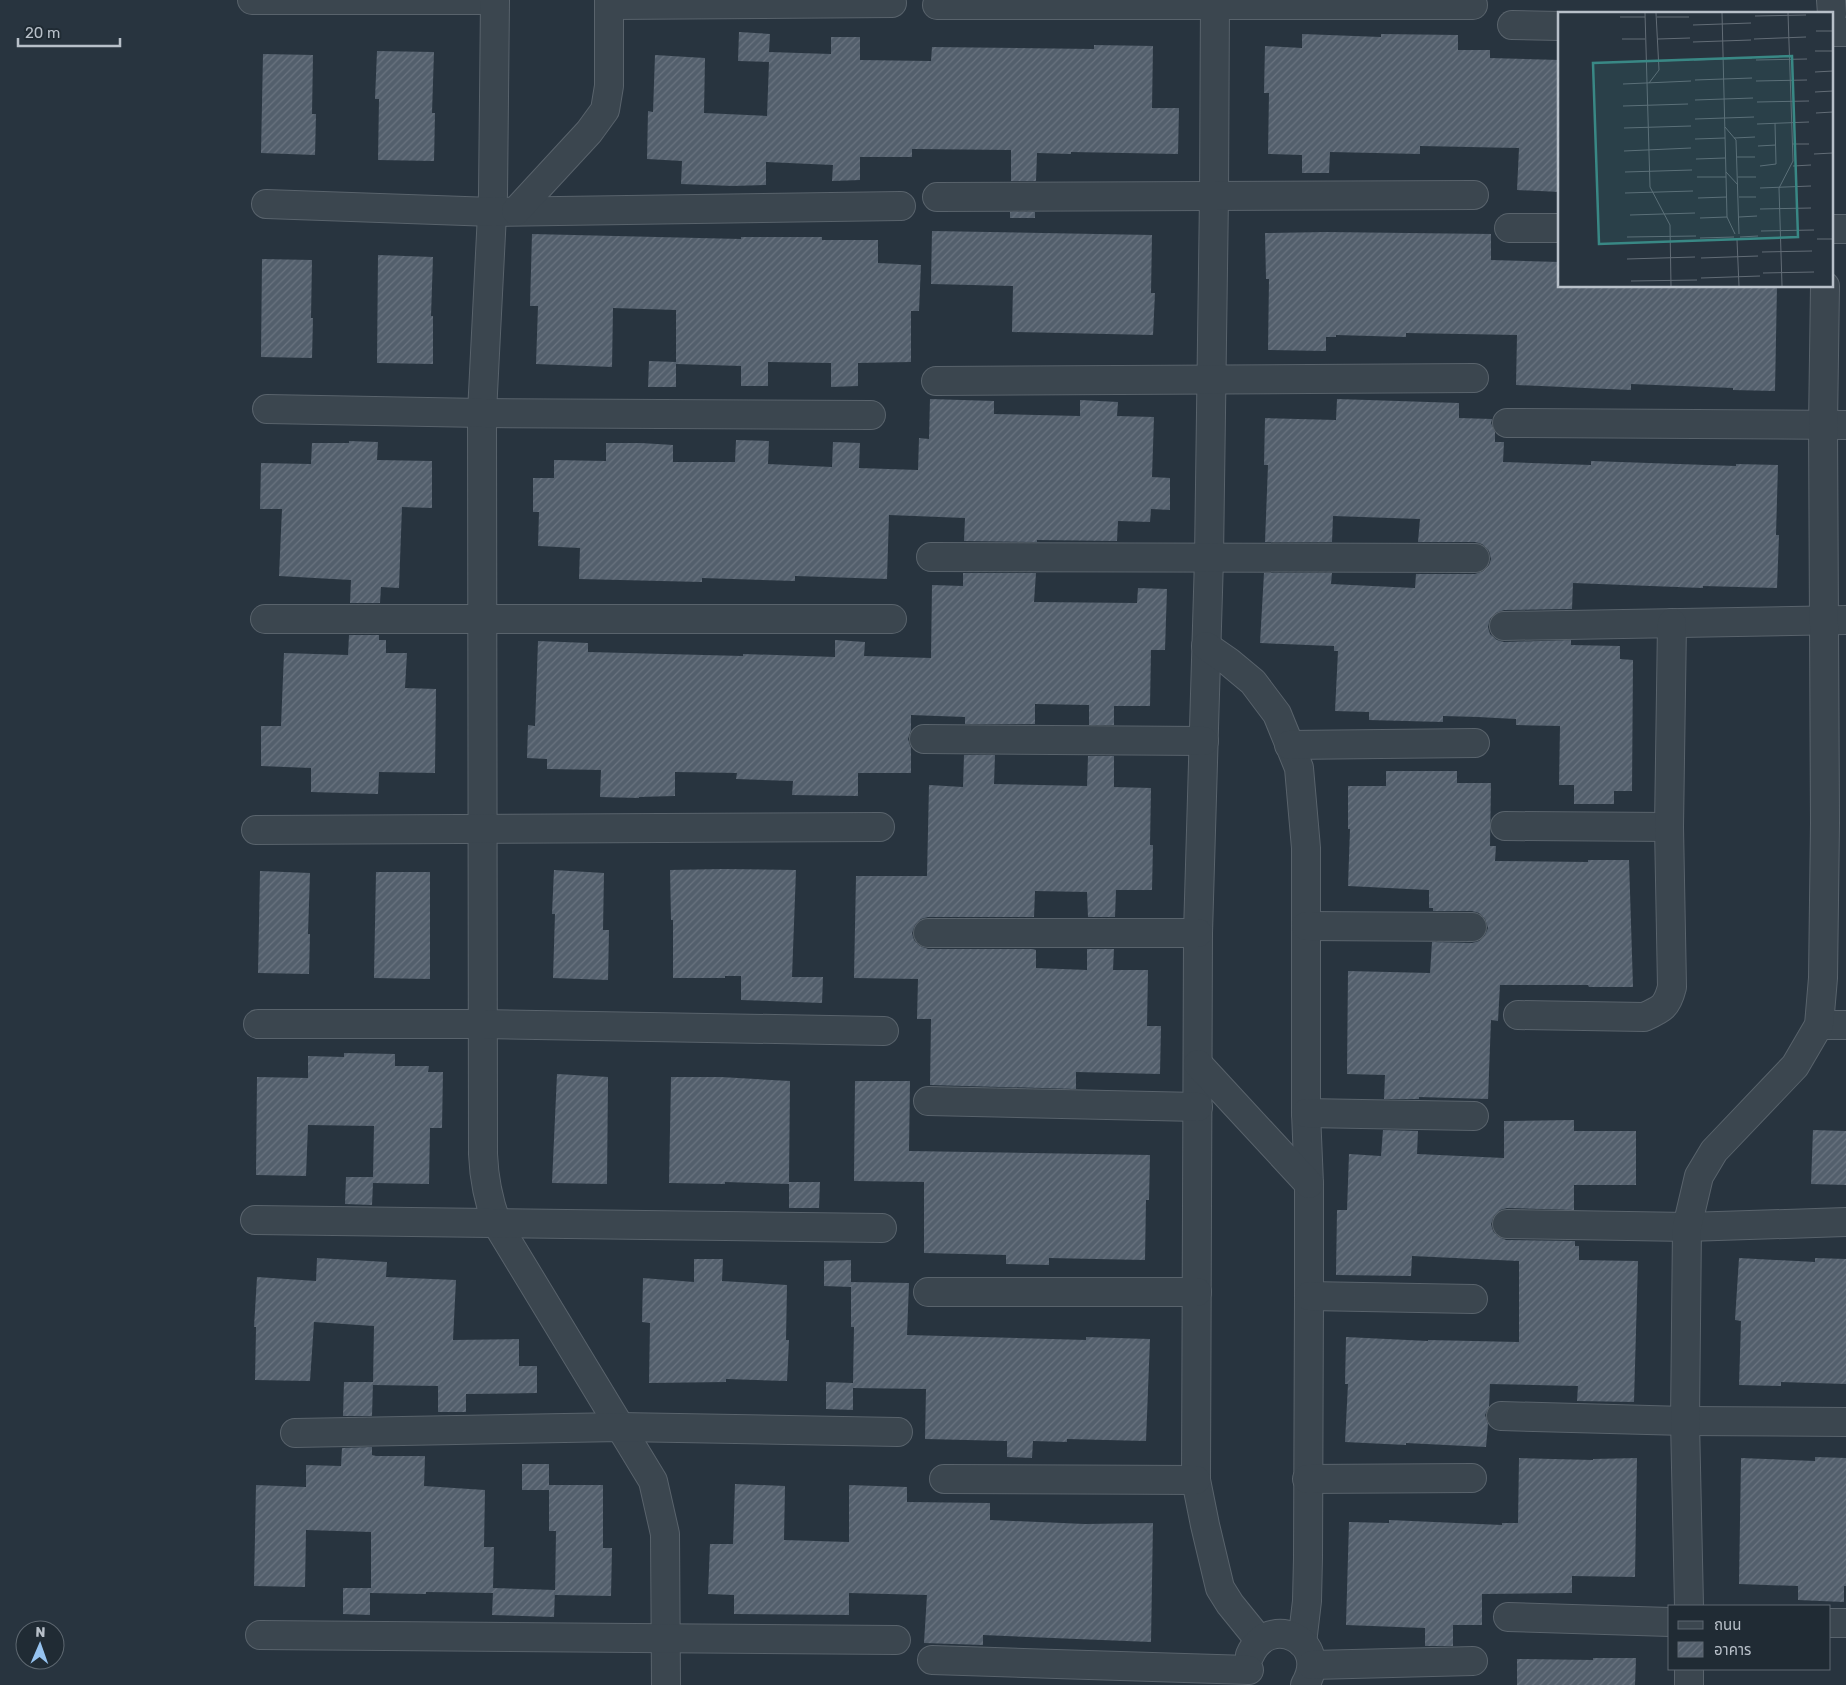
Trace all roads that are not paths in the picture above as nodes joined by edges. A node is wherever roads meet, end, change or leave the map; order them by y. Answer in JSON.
{"nodes":[{"id":1,"x":252,"y":0,"type":"edge"},
{"id":2,"x":495,"y":0,"type":"edge"},
{"id":3,"x":609,"y":3,"type":"edge"},
{"id":4,"x":892,"y":3,"type":"dead end"},
{"id":5,"x":1215,"y":3,"type":"edge"},
{"id":6,"x":937,"y":5,"type":"dead end"},
{"id":7,"x":1474,"y":5,"type":"dead end"},
{"id":8,"x":1512,"y":25,"type":"dead end"},
{"id":9,"x":1558,"y":26,"type":"edge"},
{"id":10,"x":1474,"y":194,"type":"dead end"},
{"id":11,"x":1214,"y":196,"type":"junction"},
{"id":12,"x":937,"y":197,"type":"dead end"},
{"id":13,"x":266,"y":204,"type":"dead end"},
{"id":14,"x":901,"y":206,"type":"dead end"},
{"id":15,"x":504,"y":212,"type":"junction"},
{"id":16,"x":1509,"y":228,"type":"dead end"},
{"id":17,"x":1558,"y":228,"type":"edge"},
{"id":18,"x":1825,"y":288,"type":"edge"},
{"id":19,"x":1474,"y":378,"type":"dead end"},
{"id":20,"x":1212,"y":380,"type":"junction"},
{"id":21,"x":936,"y":381,"type":"dead end"},
{"id":22,"x":268,"y":410,"type":"dead end"},
{"id":23,"x":482,"y":413,"type":"junction"},
{"id":24,"x":871,"y":415,"type":"dead end"},
{"id":25,"x":1507,"y":423,"type":"dead end"},
{"id":26,"x":1835,"y":425,"type":"edge"},
{"id":27,"x":931,"y":557,"type":"dead end"},
{"id":28,"x":1209,"y":558,"type":"junction"},
{"id":29,"x":1475,"y":558,"type":"dead end"},
{"id":30,"x":265,"y":619,"type":"dead end"},
{"id":31,"x":892,"y":619,"type":"dead end"},
{"id":32,"x":483,"y":620,"type":"junction"},
{"id":33,"x":1835,"y":620,"type":"edge"},
{"id":34,"x":1672,"y":623,"type":"junction"},
{"id":35,"x":1504,"y":626,"type":"dead end"},
{"id":36,"x":1206,"y":646,"type":"junction"},
{"id":37,"x":924,"y":739,"type":"dead end"},
{"id":38,"x":1204,"y":741,"type":"junction"},
{"id":39,"x":1475,"y":743,"type":"dead end"},
{"id":40,"x":1289,"y":745,"type":"junction"},
{"id":41,"x":1835,"y":823,"type":"edge"},
{"id":42,"x":1504,"y":826,"type":"dead end"},
{"id":43,"x":880,"y":827,"type":"dead end"},
{"id":44,"x":1669,"y":827,"type":"junction"},
{"id":45,"x":484,"y":828,"type":"junction"},
{"id":46,"x":256,"y":830,"type":"dead end"},
{"id":47,"x":1306,"y":926,"type":"junction"},
{"id":48,"x":1472,"y":927,"type":"dead end"},
{"id":49,"x":928,"y":933,"type":"dead end"},
{"id":50,"x":1198,"y":934,"type":"junction"},
{"id":51,"x":1518,"y":1015,"type":"dead end"},
{"id":52,"x":258,"y":1024,"type":"dead end"},
{"id":53,"x":483,"y":1024,"type":"junction"},
{"id":54,"x":1833,"y":1025,"type":"edge"},
{"id":55,"x":884,"y":1031,"type":"dead end"},
{"id":56,"x":1198,"y":1064,"type":"junction"},
{"id":57,"x":928,"y":1101,"type":"dead end"},
{"id":58,"x":1198,"y":1107,"type":"junction"},
{"id":59,"x":1306,"y":1113,"type":"junction"},
{"id":60,"x":1474,"y":1116,"type":"dead end"},
{"id":61,"x":1309,"y":1184,"type":"junction"},
{"id":62,"x":255,"y":1220,"type":"dead end"},
{"id":63,"x":1846,"y":1222,"type":"edge"},
{"id":64,"x":497,"y":1224,"type":"junction"},
{"id":65,"x":1507,"y":1224,"type":"dead end"},
{"id":66,"x":1687,"y":1227,"type":"junction"},
{"id":67,"x":882,"y":1228,"type":"dead end"},
{"id":68,"x":928,"y":1292,"type":"dead end"},
{"id":69,"x":1197,"y":1292,"type":"junction"},
{"id":70,"x":1310,"y":1296,"type":"junction"},
{"id":71,"x":1472,"y":1299,"type":"dead end"},
{"id":72,"x":1501,"y":1416,"type":"dead end"},
{"id":73,"x":1684,"y":1421,"type":"junction"},
{"id":74,"x":1846,"y":1422,"type":"edge"},
{"id":75,"x":621,"y":1427,"type":"junction"},
{"id":76,"x":898,"y":1432,"type":"dead end"},
{"id":77,"x":295,"y":1433,"type":"dead end"},
{"id":78,"x":1472,"y":1478,"type":"dead end"},
{"id":79,"x":944,"y":1479,"type":"dead end"},
{"id":80,"x":1307,"y":1479,"type":"junction"},
{"id":81,"x":1196,"y":1480,"type":"junction"},
{"id":82,"x":1689,"y":1605,"type":"edge"},
{"id":83,"x":1508,"y":1617,"type":"dead end"},
{"id":84,"x":1668,"y":1622,"type":"edge"},
{"id":85,"x":1831,"y":1623,"type":"edge"},
{"id":86,"x":1846,"y":1623,"type":"edge"},
{"id":87,"x":260,"y":1635,"type":"dead end"},
{"id":88,"x":666,"y":1638,"type":"junction"},
{"id":89,"x":896,"y":1640,"type":"dead end"},
{"id":90,"x":1260,"y":1641,"type":"junction"},
{"id":91,"x":932,"y":1660,"type":"dead end"},
{"id":92,"x":1473,"y":1661,"type":"dead end"},
{"id":93,"x":1306,"y":1664,"type":"edge"},
{"id":94,"x":1689,"y":1670,"type":"edge"},
{"id":95,"x":1252,"y":1678,"type":"edge"},
{"id":96,"x":666,"y":1685,"type":"edge"},
{"id":97,"x":1689,"y":1685,"type":"edge"}],
"edges":[{"from":1,"to":2,"type":"street"},
{"from":2,"to":15,"type":"street"},
{"from":3,"to":4,"type":"street"},
{"from":3,"to":15,"type":"street"},
{"from":5,"to":6,"type":"street"},
{"from":5,"to":7,"type":"street"},
{"from":5,"to":11,"type":"street"},
{"from":8,"to":9,"type":"street"},
{"from":10,"to":11,"type":"street"},
{"from":11,"to":12,"type":"street"},
{"from":11,"to":20,"type":"street"},
{"from":13,"to":15,"type":"street"},
{"from":14,"to":15,"type":"street"},
{"from":15,"to":23,"type":"street"},
{"from":16,"to":17,"type":"street"},
{"from":18,"to":26,"type":"street"},
{"from":19,"to":20,"type":"street"},
{"from":20,"to":21,"type":"street"},
{"from":20,"to":28,"type":"street"},
{"from":22,"to":23,"type":"street"},
{"from":23,"to":24,"type":"street"},
{"from":23,"to":32,"type":"street"},
{"from":25,"to":26,"type":"street"},
{"from":26,"to":33,"type":"street"},
{"from":27,"to":28,"type":"street"},
{"from":28,"to":29,"type":"street"},
{"from":28,"to":36,"type":"street"},
{"from":30,"to":32,"type":"street"},
{"from":31,"to":32,"type":"street"},
{"from":32,"to":45,"type":"street"},
{"from":33,"to":34,"type":"street"},
{"from":33,"to":41,"type":"street"},
{"from":34,"to":35,"type":"street"},
{"from":34,"to":44,"type":"street"},
{"from":36,"to":38,"type":"street"},
{"from":36,"to":40,"type":"street"},
{"from":37,"to":38,"type":"street"},
{"from":38,"to":50,"type":"street"},
{"from":39,"to":40,"type":"street"},
{"from":40,"to":47,"type":"street"},
{"from":41,"to":54,"type":"street"},
{"from":42,"to":44,"type":"street"},
{"from":43,"to":45,"type":"street"},
{"from":44,"to":51,"type":"street"},
{"from":45,"to":46,"type":"street"},
{"from":45,"to":53,"type":"street"},
{"from":47,"to":48,"type":"street"},
{"from":47,"to":59,"type":"street"},
{"from":49,"to":50,"type":"street"},
{"from":50,"to":56,"type":"street"},
{"from":52,"to":53,"type":"street"},
{"from":53,"to":55,"type":"street"},
{"from":53,"to":64,"type":"street"},
{"from":54,"to":66,"type":"street"},
{"from":56,"to":58,"type":"street"},
{"from":56,"to":61,"type":"street"},
{"from":57,"to":58,"type":"street"},
{"from":58,"to":69,"type":"street"},
{"from":59,"to":60,"type":"street"},
{"from":59,"to":61,"type":"street"},
{"from":61,"to":70,"type":"street"},
{"from":62,"to":64,"type":"street"},
{"from":63,"to":66,"type":"street"},
{"from":64,"to":67,"type":"street"},
{"from":64,"to":75,"type":"street"},
{"from":65,"to":66,"type":"street"},
{"from":66,"to":73,"type":"street"},
{"from":68,"to":69,"type":"street"},
{"from":69,"to":81,"type":"street"},
{"from":70,"to":71,"type":"street"},
{"from":70,"to":80,"type":"street"},
{"from":72,"to":73,"type":"street"},
{"from":73,"to":74,"type":"street"},
{"from":73,"to":82,"type":"street"},
{"from":75,"to":76,"type":"street"},
{"from":75,"to":77,"type":"street"},
{"from":75,"to":88,"type":"street"},
{"from":78,"to":80,"type":"street"},
{"from":79,"to":81,"type":"street"},
{"from":80,"to":93,"type":"street"},
{"from":81,"to":90,"type":"street"},
{"from":83,"to":84,"type":"street"},
{"from":85,"to":86,"type":"street"},
{"from":87,"to":88,"type":"street"},
{"from":88,"to":89,"type":"street"},
{"from":88,"to":96,"type":"street"},
{"from":90,"to":93,"type":"street"},
{"from":90,"to":95,"type":"street"},
{"from":91,"to":95,"type":"street"},
{"from":92,"to":93,"type":"street"},
{"from":94,"to":97,"type":"street"}]}
